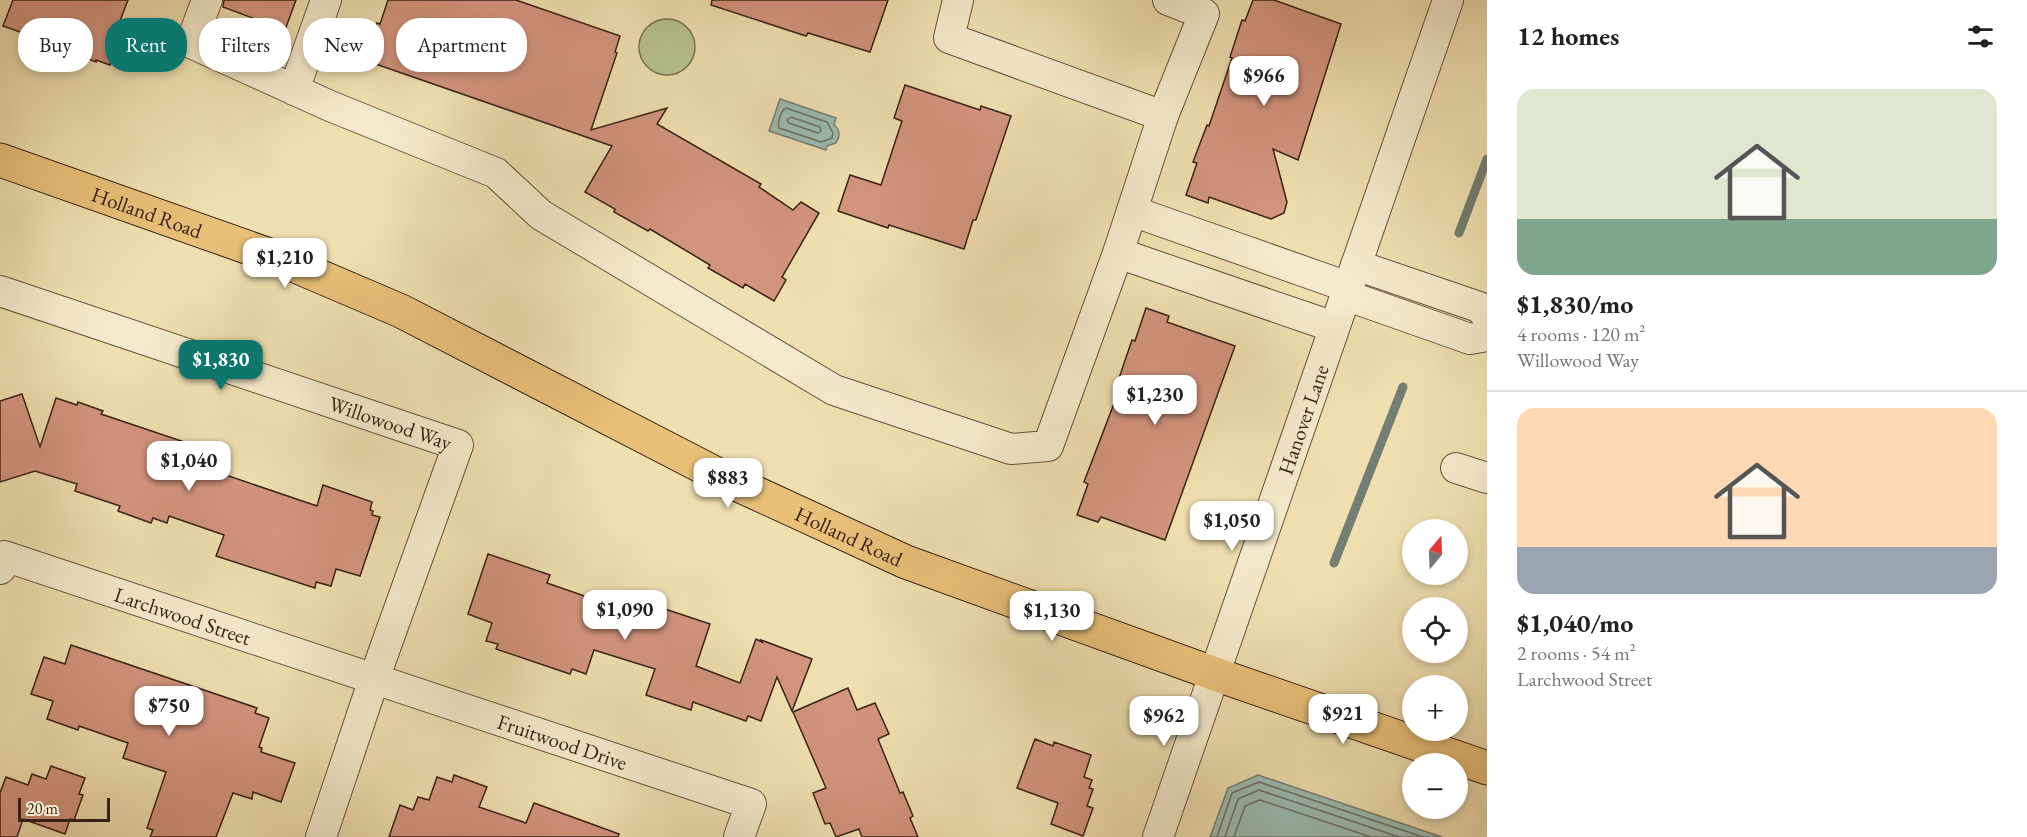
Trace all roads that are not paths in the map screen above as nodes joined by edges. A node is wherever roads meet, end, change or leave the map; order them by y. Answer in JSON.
{"nodes":[{"id":1,"x":207,"y":0,"type":"edge"},
{"id":2,"x":326,"y":0,"type":"edge"},
{"id":3,"x":958,"y":0,"type":"edge"},
{"id":4,"x":1168,"y":0,"type":"edge"},
{"id":5,"x":1448,"y":0,"type":"edge"},
{"id":6,"x":294,"y":90,"type":"junction"},
{"id":7,"x":1163,"y":116,"type":"junction"},
{"id":8,"x":0,"y":160,"type":"edge"},
{"id":9,"x":1132,"y":211,"type":"junction"},
{"id":10,"x":1118,"y":253,"type":"junction"},
{"id":11,"x":1350,"y":282,"type":"junction"},
{"id":12,"x":0,"y":291,"type":"edge"},
{"id":13,"x":1487,"y":316,"type":"edge"},
{"id":14,"x":1334,"y":327,"type":"junction"},
{"id":15,"x":1487,"y":336,"type":"edge"},
{"id":16,"x":1456,"y":468,"type":"dead end"},
{"id":17,"x":1487,"y":478,"type":"edge"},
{"id":18,"x":0,"y":569,"type":"edge"},
{"id":19,"x":1215,"y":674,"type":"junction"},
{"id":20,"x":374,"y":679,"type":"junction"},
{"id":21,"x":1487,"y":768,"type":"edge"},
{"id":22,"x":321,"y":837,"type":"edge"},
{"id":23,"x":739,"y":837,"type":"edge"},
{"id":24,"x":1158,"y":837,"type":"edge"}],
"edges":[{"from":1,"to":6,"type":"street"},
{"from":2,"to":6,"type":"street"},
{"from":3,"to":7,"type":"street"},
{"from":4,"to":7,"type":"street"},
{"from":5,"to":11,"type":"street","name":"Hanover Lane"},
{"from":6,"to":10,"type":"street"},
{"from":7,"to":9,"type":"street"},
{"from":8,"to":19,"type":"main road","name":"Holland Road"},
{"from":9,"to":10,"type":"street"},
{"from":9,"to":11,"type":"street"},
{"from":10,"to":14,"type":"street"},
{"from":11,"to":13,"type":"street"},
{"from":11,"to":14,"type":"street","name":"Hanover Lane"},
{"from":11,"to":15,"type":"street"},
{"from":12,"to":20,"type":"street","name":"Willowood Way"},
{"from":14,"to":19,"type":"street","name":"Hanover Lane"},
{"from":16,"to":17,"type":"street"},
{"from":18,"to":20,"type":"street","name":"Larchwood Street"},
{"from":19,"to":21,"type":"main road","name":"Holland Road"},
{"from":19,"to":24,"type":"street","name":"Hanover Lane"},
{"from":20,"to":22,"type":"street","name":"Willowood Way"},
{"from":20,"to":23,"type":"street","name":"Fruitwood Drive"}]}
